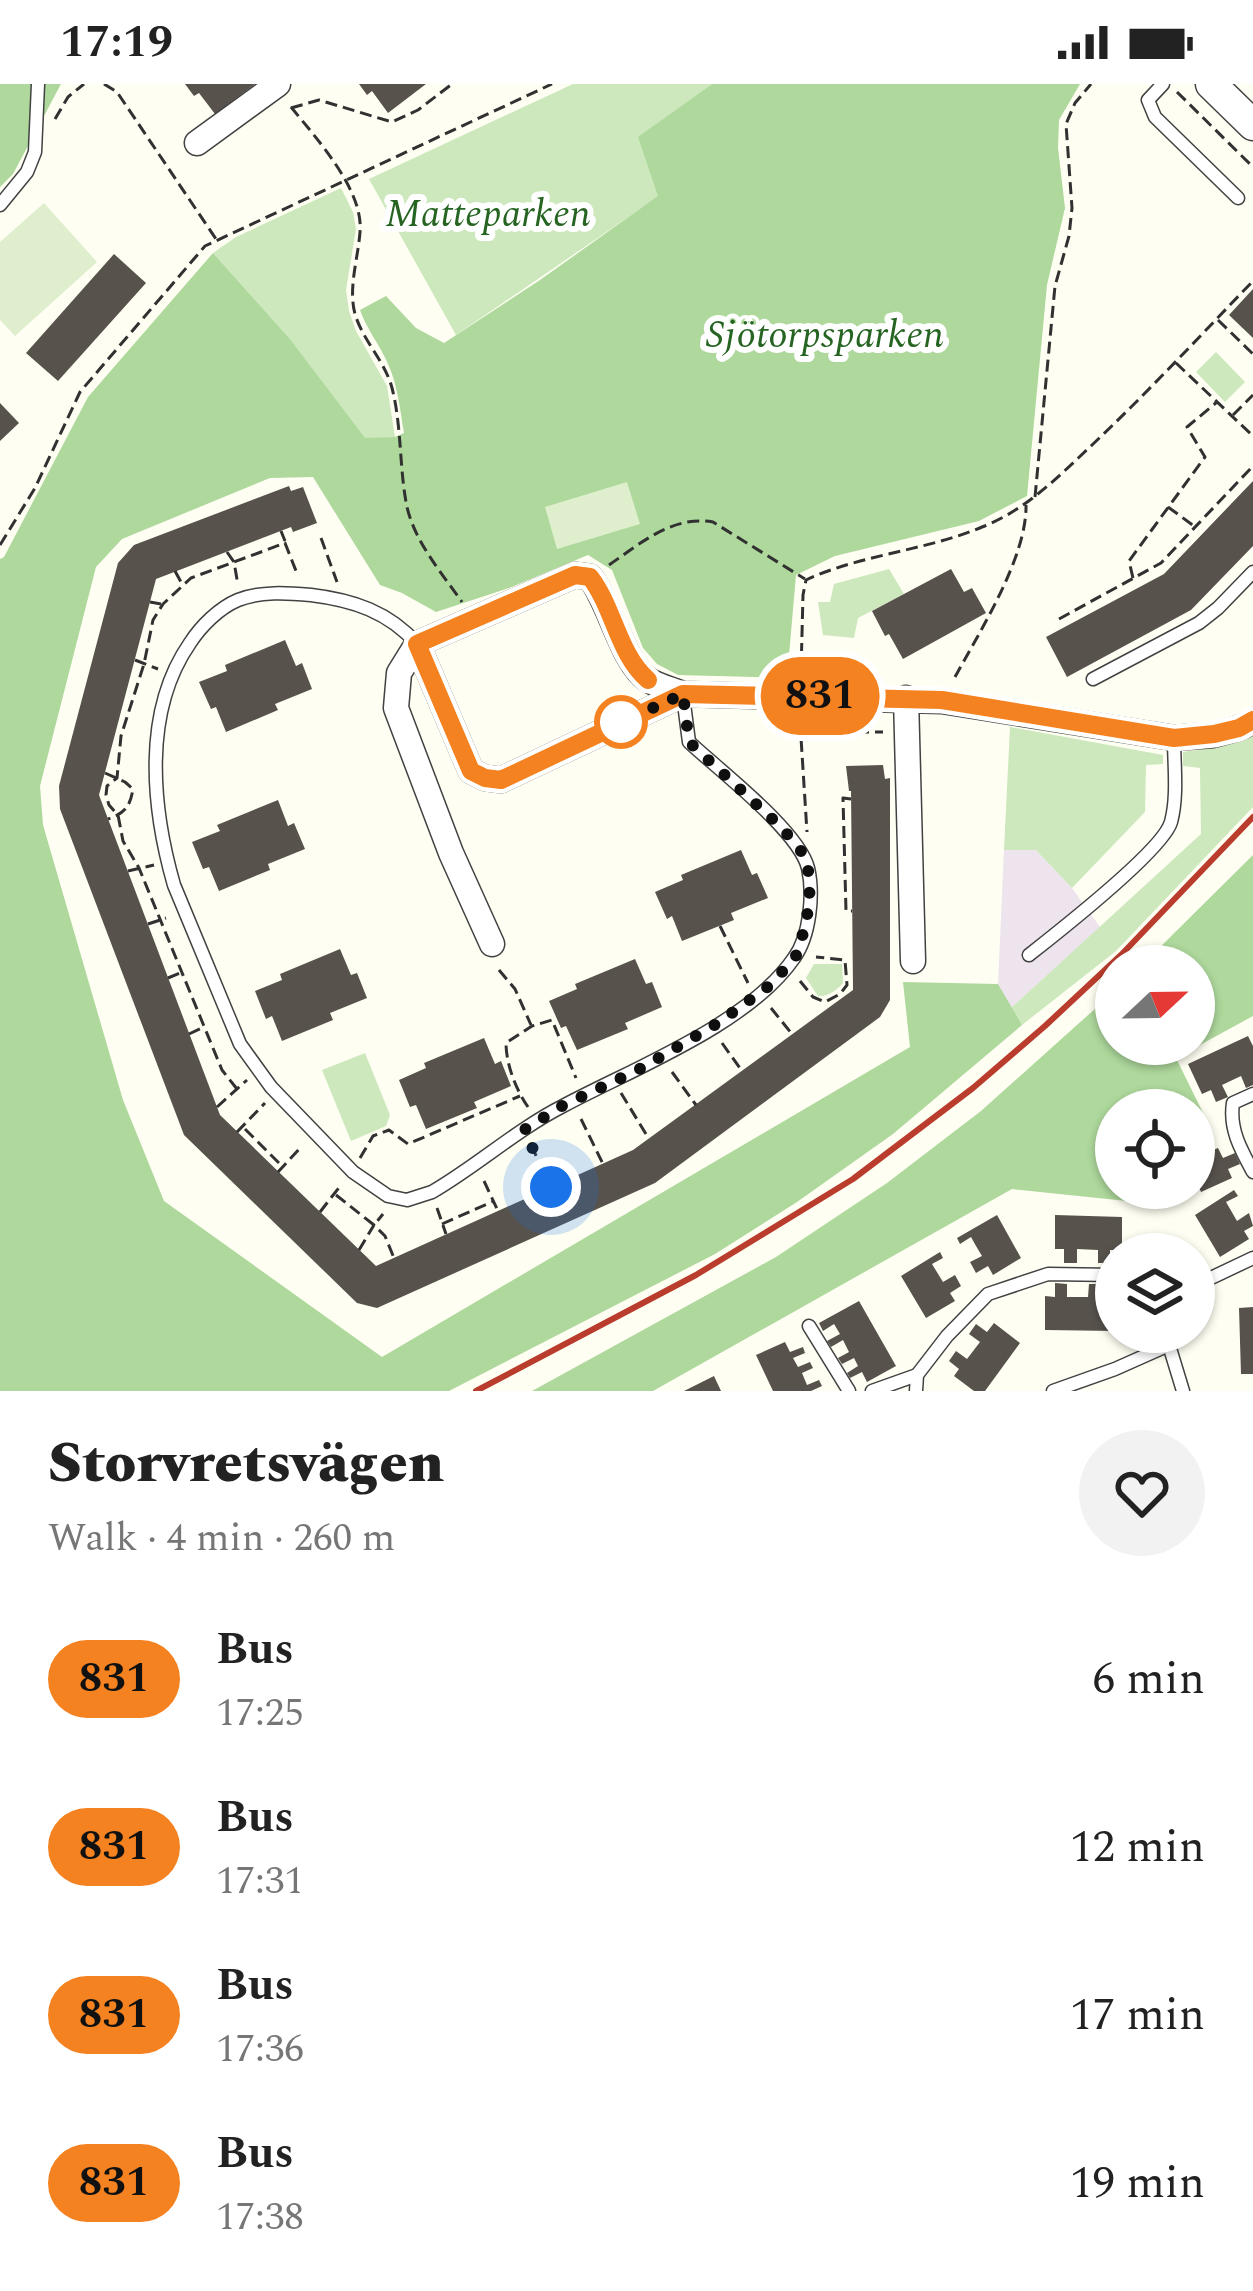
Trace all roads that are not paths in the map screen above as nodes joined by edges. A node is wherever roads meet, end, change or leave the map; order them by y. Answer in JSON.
{"nodes":[{"id":1,"x":38,"y":84,"type":"edge"},
{"id":2,"x":1166,"y":84,"type":"edge"},
{"id":3,"x":1211,"y":84,"type":"edge"},
{"id":4,"x":276,"y":85,"type":"edge"},
{"id":5,"x":1253,"y":124,"type":"edge"},
{"id":6,"x":197,"y":143,"type":"dead end"},
{"id":7,"x":1238,"y":198,"type":"dead end"},
{"id":8,"x":0,"y":205,"type":"edge"},
{"id":9,"x":1253,"y":572,"type":"edge"},
{"id":10,"x":417,"y":644,"type":"junction"},
{"id":11,"x":1093,"y":679,"type":"dead end"},
{"id":12,"x":683,"y":694,"type":"junction"},
{"id":13,"x":906,"y":698,"type":"junction"},
{"id":14,"x":1253,"y":721,"type":"edge"},
{"id":15,"x":1174,"y":738,"type":"junction"},
{"id":16,"x":492,"y":944,"type":"dead end"},
{"id":17,"x":1029,"y":956,"type":"dead end"},
{"id":18,"x":913,"y":961,"type":"dead end"},
{"id":19,"x":1253,"y":1094,"type":"edge"},
{"id":20,"x":1252,"y":1168,"type":"edge"},
{"id":21,"x":1253,"y":1258,"type":"edge"},
{"id":22,"x":1095,"y":1275,"type":"edge"},
{"id":23,"x":1215,"y":1275,"type":"edge"},
{"id":24,"x":809,"y":1326,"type":"dead end"},
{"id":25,"x":1141,"y":1353,"type":"edge"},
{"id":26,"x":1172,"y":1353,"type":"edge"},
{"id":27,"x":917,"y":1375,"type":"junction"},
{"id":28,"x":849,"y":1391,"type":"edge"},
{"id":29,"x":872,"y":1391,"type":"edge"},
{"id":30,"x":916,"y":1391,"type":"edge"},
{"id":31,"x":1053,"y":1391,"type":"edge"},
{"id":32,"x":1183,"y":1391,"type":"edge"}],
"edges":[{"from":1,"to":8,"type":"lane"},
{"from":2,"to":7,"type":"lane"},
{"from":3,"to":5,"type":"street"},
{"from":4,"to":6,"type":"street"},
{"from":9,"to":11,"type":"lane"},
{"from":10,"to":12,"type":"street"},
{"from":10,"to":12,"type":"street"},
{"from":10,"to":12,"type":"lane"},
{"from":10,"to":16,"type":"street"},
{"from":12,"to":13,"type":"street"},
{"from":13,"to":15,"type":"street"},
{"from":13,"to":18,"type":"street"},
{"from":14,"to":15,"type":"street"},
{"from":15,"to":17,"type":"lane"},
{"from":19,"to":20,"type":"lane"},
{"from":21,"to":23,"type":"lane"},
{"from":22,"to":27,"type":"lane"},
{"from":24,"to":28,"type":"lane"},
{"from":25,"to":31,"type":"lane"},
{"from":26,"to":32,"type":"lane"},
{"from":27,"to":29,"type":"lane"},
{"from":27,"to":30,"type":"lane"}]}
